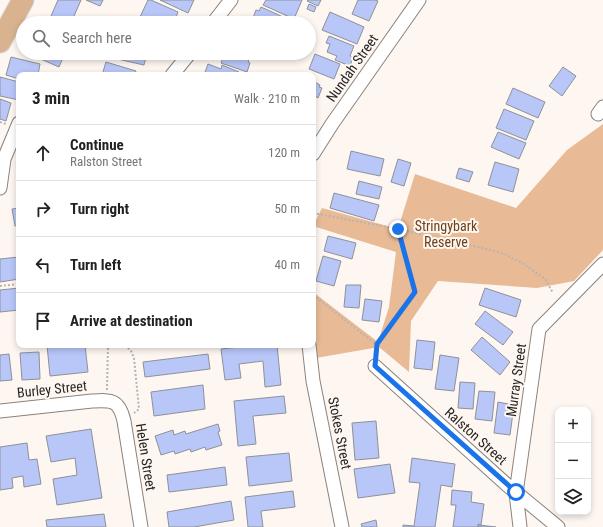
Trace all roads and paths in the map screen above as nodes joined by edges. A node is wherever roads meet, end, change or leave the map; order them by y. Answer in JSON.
{"nodes":[{"id":1,"x":8,"y":0,"type":"edge"},
{"id":2,"x":23,"y":0,"type":"edge"},
{"id":3,"x":231,"y":0,"type":"edge"},
{"id":4,"x":419,"y":0,"type":"edge"},
{"id":5,"x":0,"y":16,"type":"edge"},
{"id":6,"x":218,"y":16,"type":"edge"},
{"id":7,"x":0,"y":42,"type":"edge"},
{"id":8,"x":184,"y":60,"type":"edge"},
{"id":9,"x":174,"y":72,"type":"edge"},
{"id":10,"x":16,"y":130,"type":"edge"},
{"id":11,"x":316,"y":149,"type":"edge"},
{"id":12,"x":0,"y":188,"type":"edge"},
{"id":13,"x":316,"y":214,"type":"edge"},
{"id":14,"x":398,"y":229,"type":"junction"},
{"id":15,"x":603,"y":264,"type":"edge"},
{"id":16,"x":16,"y":284,"type":"edge"},
{"id":17,"x":0,"y":286,"type":"edge"},
{"id":18,"x":554,"y":293,"type":"dead end"},
{"id":19,"x":316,"y":297,"type":"edge"},
{"id":20,"x":377,"y":344,"type":"junction"},
{"id":21,"x":108,"y":348,"type":"edge"},
{"id":22,"x":128,"y":348,"type":"edge"},
{"id":23,"x":309,"y":348,"type":"edge"},
{"id":24,"x":375,"y":366,"type":"joint"},
{"id":25,"x":107,"y":400,"type":"junction"},
{"id":26,"x":0,"y":411,"type":"edge"},
{"id":27,"x":124,"y":421,"type":"junction"},
{"id":28,"x":516,"y":492,"type":"junction"},
{"id":29,"x":141,"y":527,"type":"edge"},
{"id":30,"x":342,"y":527,"type":"edge"},
{"id":31,"x":520,"y":527,"type":"edge"},
{"id":32,"x":558,"y":527,"type":"edge"}],
"edges":[{"from":1,"to":5,"type":"main road"},
{"from":2,"to":7,"type":"main road"},
{"from":3,"to":6,"type":"street"},
{"from":4,"to":11,"type":"street","name":"Nundah Street"},
{"from":8,"to":9,"type":"street"},
{"from":10,"to":12,"type":"street"},
{"from":13,"to":14,"type":"path"},
{"from":14,"to":18,"type":"path"},
{"from":14,"to":20,"type":"path"},
{"from":15,"to":28,"type":"street","name":"Murray Street"},
{"from":16,"to":17,"type":"path"},
{"from":19,"to":20,"type":"path"},
{"from":20,"to":24,"type":"path"},
{"from":21,"to":25,"type":"path"},
{"from":22,"to":27,"type":"path"},
{"from":23,"to":30,"type":"street","name":"Stokes Street"},
{"from":24,"to":28,"type":"street","name":"Ralston Street"},
{"from":25,"to":26,"type":"street","name":"Burley Street"},
{"from":25,"to":27,"type":"street","name":"Helen Street"},
{"from":27,"to":29,"type":"street","name":"Helen Street"},
{"from":28,"to":31,"type":"street","name":"Murray Street"},
{"from":28,"to":32,"type":"street","name":"Ralston Street"}]}
